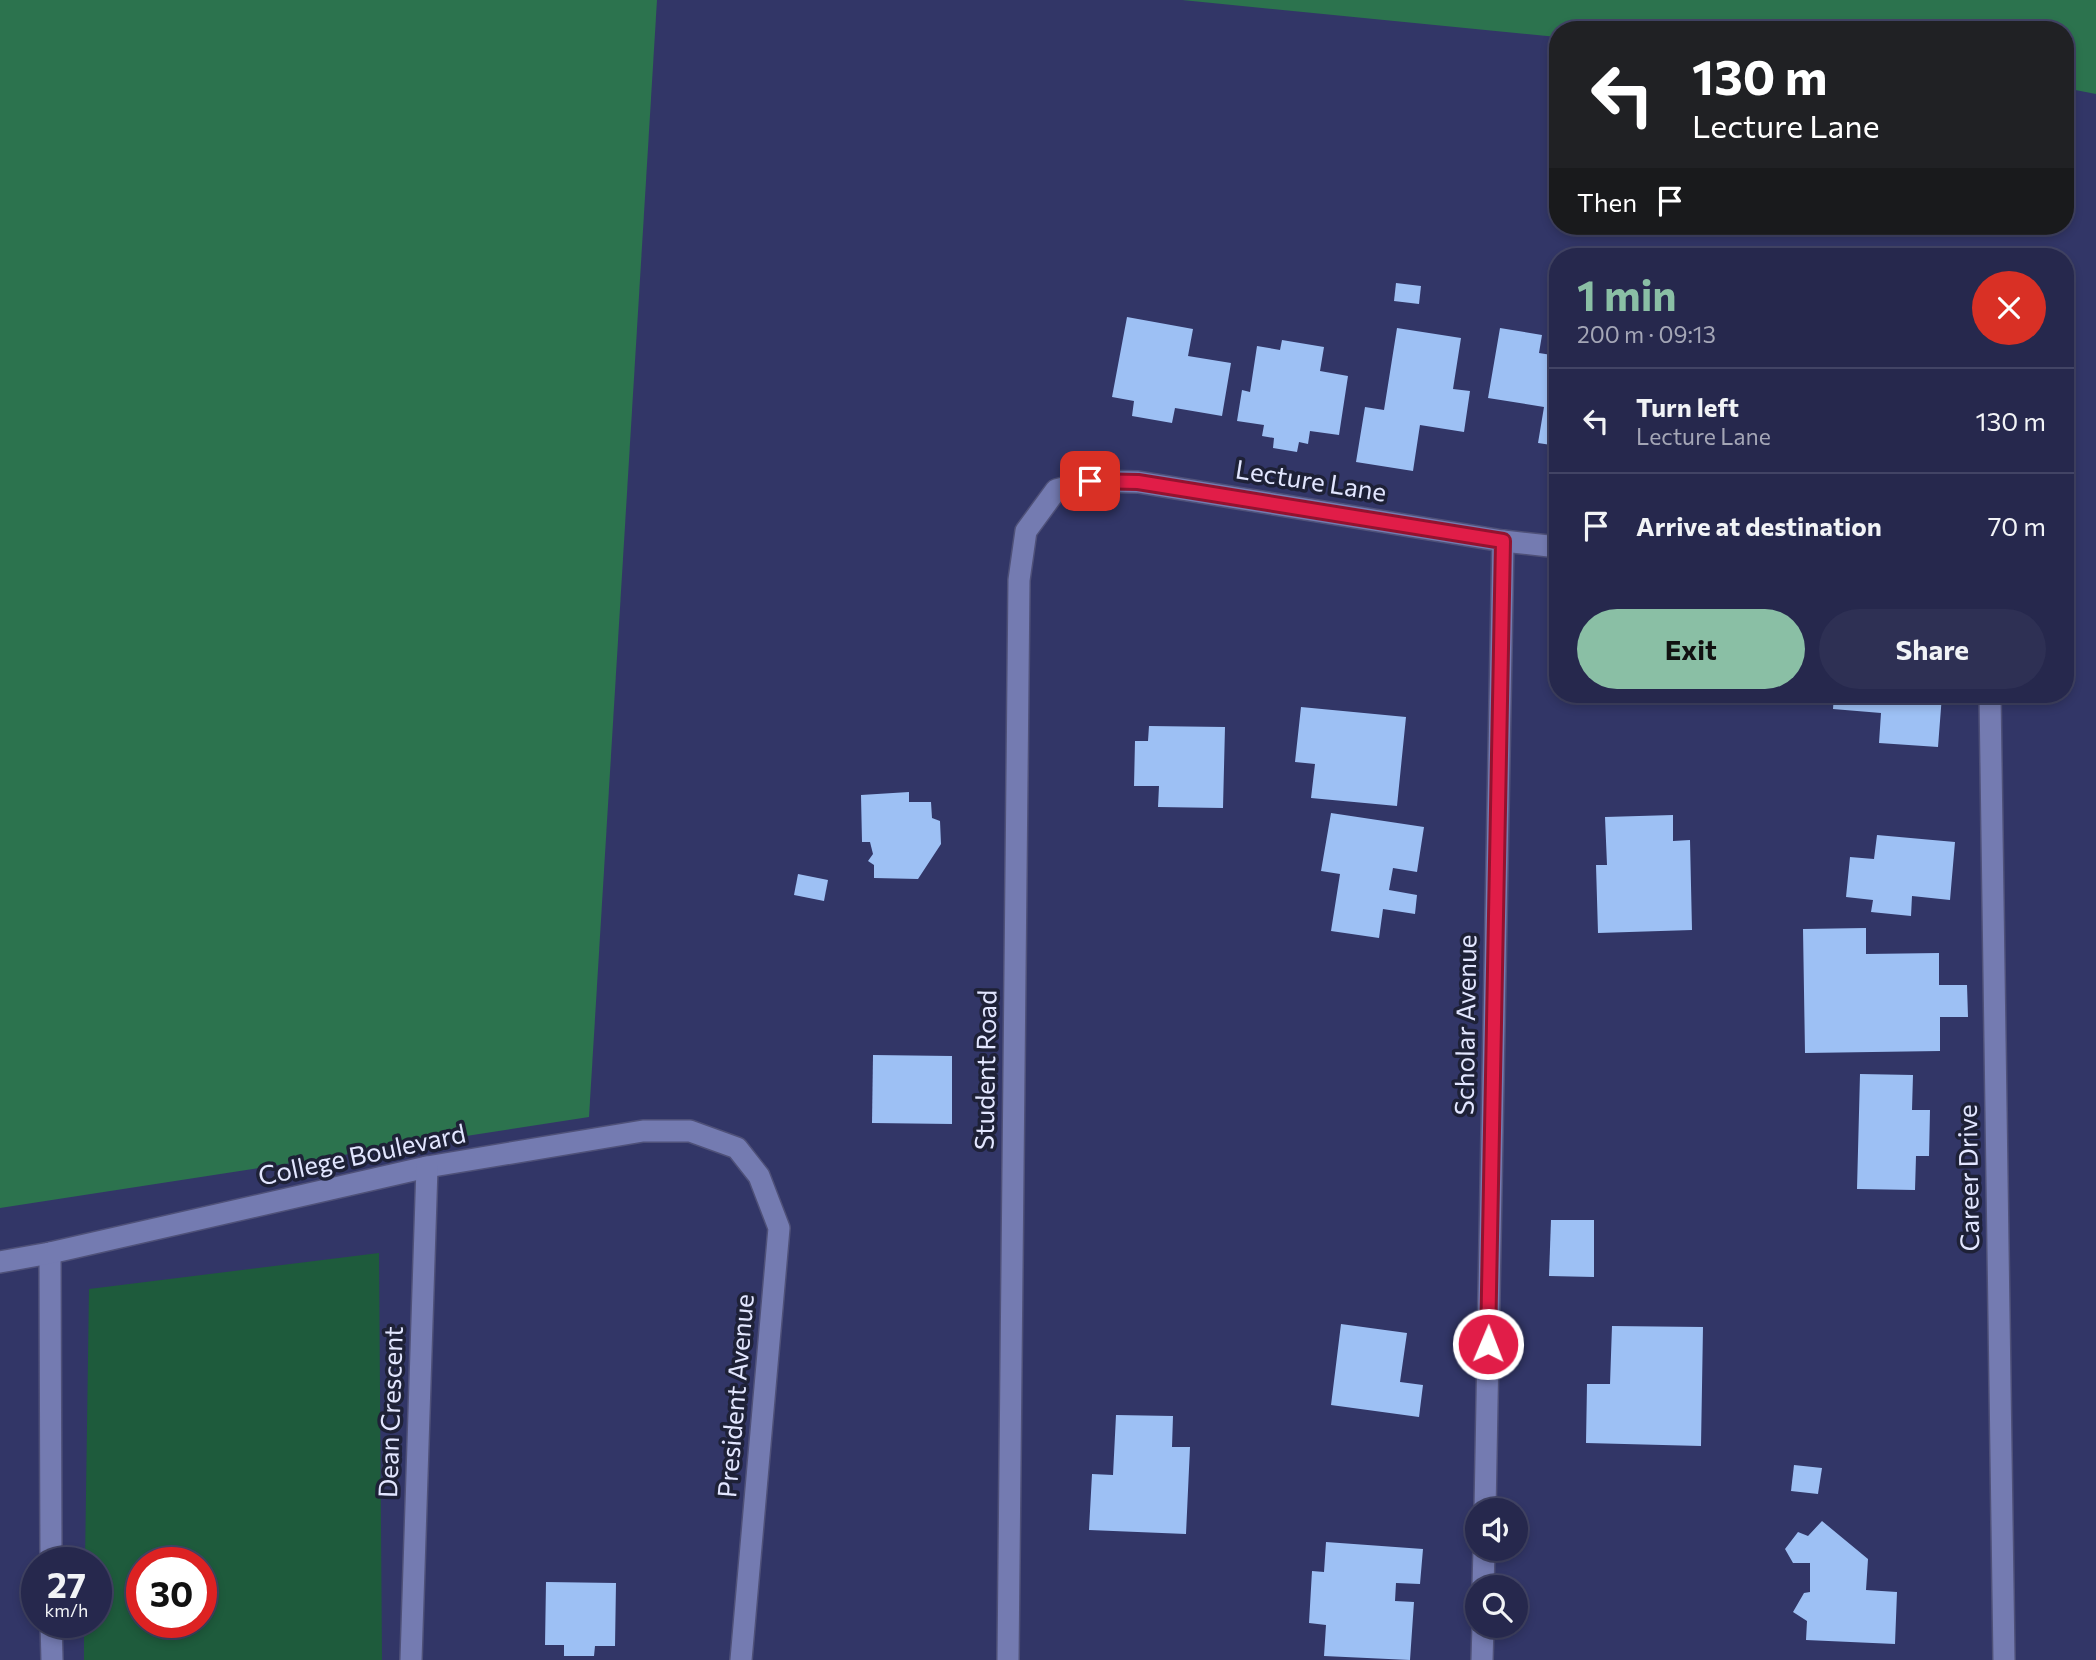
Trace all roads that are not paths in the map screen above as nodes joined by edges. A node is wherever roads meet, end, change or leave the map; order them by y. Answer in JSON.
{"nodes":[{"id":1,"x":1056,"y":490,"type":"joint"},
{"id":2,"x":1503,"y":541,"type":"junction"},
{"id":3,"x":1549,"y":546,"type":"edge"},
{"id":4,"x":1990,"y":703,"type":"edge"},
{"id":5,"x":737,"y":1148,"type":"joint"},
{"id":6,"x":427,"y":1167,"type":"junction"},
{"id":7,"x":50,"y":1253,"type":"junction"},
{"id":8,"x":0,"y":1262,"type":"edge"},
{"id":9,"x":1485,"y":1498,"type":"edge"},
{"id":10,"x":51,"y":1547,"type":"edge"},
{"id":11,"x":51,"y":1638,"type":"edge"},
{"id":12,"x":1483,"y":1638,"type":"edge"},
{"id":13,"x":52,"y":1660,"type":"edge"},
{"id":14,"x":411,"y":1660,"type":"edge"},
{"id":15,"x":741,"y":1660,"type":"edge"},
{"id":16,"x":1008,"y":1660,"type":"edge"},
{"id":17,"x":1482,"y":1660,"type":"edge"},
{"id":18,"x":2004,"y":1660,"type":"edge"}],
"edges":[{"from":1,"to":2,"type":"street","name":"Lecture Lane"},
{"from":1,"to":16,"type":"street","name":"Student Road"},
{"from":2,"to":3,"type":"street","name":"Lecture Lane"},
{"from":2,"to":9,"type":"street","name":"Scholar Avenue"},
{"from":4,"to":18,"type":"street","name":"Career Drive"},
{"from":5,"to":6,"type":"street","name":"College Boulevard"},
{"from":5,"to":15,"type":"street","name":"President Avenue"},
{"from":6,"to":7,"type":"street","name":"College Boulevard"},
{"from":6,"to":14,"type":"street","name":"Dean Crescent"},
{"from":7,"to":8,"type":"street","name":"College Boulevard"},
{"from":7,"to":10,"type":"street"},
{"from":11,"to":13,"type":"street"},
{"from":12,"to":17,"type":"street"}]}
